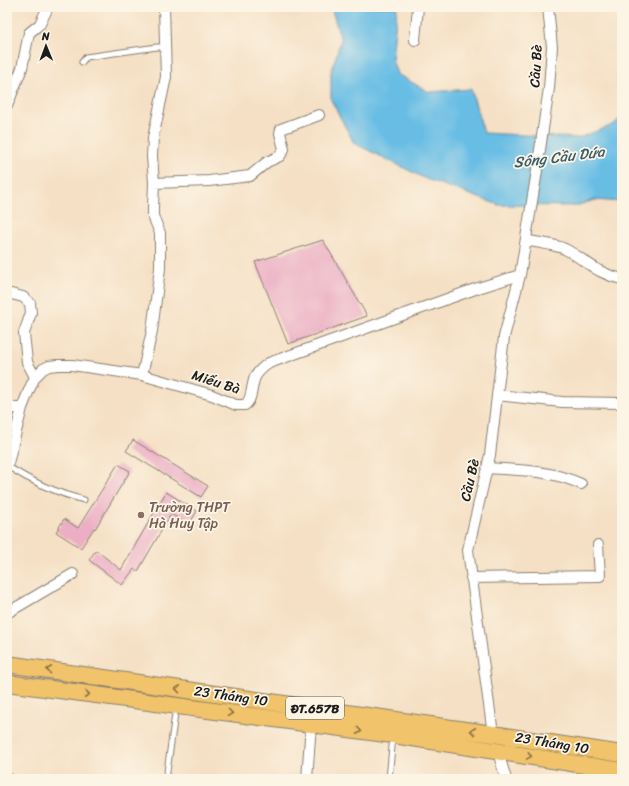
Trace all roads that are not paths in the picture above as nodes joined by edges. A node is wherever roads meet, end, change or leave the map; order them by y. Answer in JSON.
{"nodes":[{"id":1,"x":48,"y":7,"type":"edge"},
{"id":2,"x":164,"y":7,"type":"edge"},
{"id":3,"x":418,"y":7,"type":"edge"},
{"id":4,"x":548,"y":7,"type":"edge"},
{"id":5,"x":415,"y":40,"type":"dead end"},
{"id":6,"x":166,"y":47,"type":"junction"},
{"id":7,"x":82,"y":62,"type":"dead end"},
{"id":8,"x":7,"y":106,"type":"edge"},
{"id":9,"x":319,"y":115,"type":"dead end"},
{"id":10,"x":154,"y":183,"type":"junction"},
{"id":11,"x":527,"y":237,"type":"junction"},
{"id":12,"x":520,"y":275,"type":"junction"},
{"id":13,"x":622,"y":279,"type":"edge"},
{"id":14,"x":7,"y":293,"type":"edge"},
{"id":15,"x":142,"y":375,"type":"junction"},
{"id":16,"x":35,"y":377,"type":"junction"},
{"id":17,"x":497,"y":395,"type":"junction"},
{"id":18,"x":622,"y":403,"type":"edge"},
{"id":19,"x":7,"y":408,"type":"edge"},
{"id":20,"x":22,"y":408,"type":"junction"},
{"id":21,"x":7,"y":467,"type":"edge"},
{"id":22,"x":487,"y":468,"type":"junction"},
{"id":23,"x":581,"y":484,"type":"dead end"},
{"id":24,"x":84,"y":500,"type":"dead end"},
{"id":25,"x":598,"y":545,"type":"dead end"},
{"id":26,"x":73,"y":574,"type":"dead end"},
{"id":27,"x":471,"y":578,"type":"junction"},
{"id":28,"x":7,"y":613,"type":"edge"},
{"id":29,"x":7,"y":664,"type":"edge"},
{"id":30,"x":7,"y":683,"type":"edge"},
{"id":31,"x":176,"y":706,"type":"junction"},
{"id":32,"x":311,"y":724,"type":"junction"},
{"id":33,"x":493,"y":734,"type":"junction"},
{"id":34,"x":393,"y":735,"type":"junction"},
{"id":35,"x":498,"y":752,"type":"junction"},
{"id":36,"x":622,"y":754,"type":"edge"},
{"id":37,"x":622,"y":771,"type":"edge"},
{"id":38,"x":166,"y":779,"type":"edge"},
{"id":39,"x":307,"y":779,"type":"edge"},
{"id":40,"x":389,"y":779,"type":"edge"},
{"id":41,"x":506,"y":779,"type":"edge"}],
"edges":[{"from":1,"to":8,"type":"street"},
{"from":2,"to":6,"type":"street"},
{"from":3,"to":5,"type":"street"},
{"from":4,"to":11,"type":"street","name":"Cầu Bè"},
{"from":6,"to":7,"type":"lane"},
{"from":6,"to":10,"type":"street"},
{"from":9,"to":10,"type":"street"},
{"from":10,"to":15,"type":"street"},
{"from":11,"to":12,"type":"street","name":"Cầu Bè"},
{"from":11,"to":13,"type":"street"},
{"from":12,"to":15,"type":"street","name":"Miếu Bà"},
{"from":12,"to":17,"type":"street","name":"Cầu Bè"},
{"from":14,"to":16,"type":"street"},
{"from":15,"to":16,"type":"street","name":"Miếu Bà"},
{"from":16,"to":20,"type":"street"},
{"from":17,"to":18,"type":"street"},
{"from":17,"to":22,"type":"street","name":"Cầu Bè"},
{"from":19,"to":20,"type":"street"},
{"from":20,"to":21,"type":"street"},
{"from":21,"to":24,"type":"lane"},
{"from":22,"to":23,"type":"street"},
{"from":22,"to":27,"type":"street","name":"Cầu Bè"},
{"from":25,"to":27,"type":"street"},
{"from":26,"to":28,"type":"street"},
{"from":27,"to":33,"type":"street","name":"Cầu Bè"},
{"from":33,"to":29,"type":"main road","name":"23 Tháng 10","number":"ĐT.657B","one_way":true},
{"from":30,"to":31,"type":"main road","name":"23 Tháng 10","number":"ĐT.657B","one_way":true},
{"from":31,"to":32,"type":"main road","name":"23 Tháng 10","number":"ĐT.657B","one_way":true},
{"from":31,"to":38,"type":"lane"},
{"from":32,"to":34,"type":"main road","name":"23 Tháng 10","number":"ĐT.657B","one_way":true},
{"from":32,"to":39,"type":"street"},
{"from":33,"to":35,"type":"main road"},
{"from":33,"to":36,"type":"main road","name":"23 Tháng 10","number":"ĐT.657B"},
{"from":34,"to":35,"type":"main road","name":"23 Tháng 10","number":"ĐT.657B"},
{"from":34,"to":40,"type":"lane"},
{"from":35,"to":37,"type":"main road","name":"23 Tháng 10","number":"ĐT.657B","one_way":true},
{"from":35,"to":41,"type":"street"}]}
